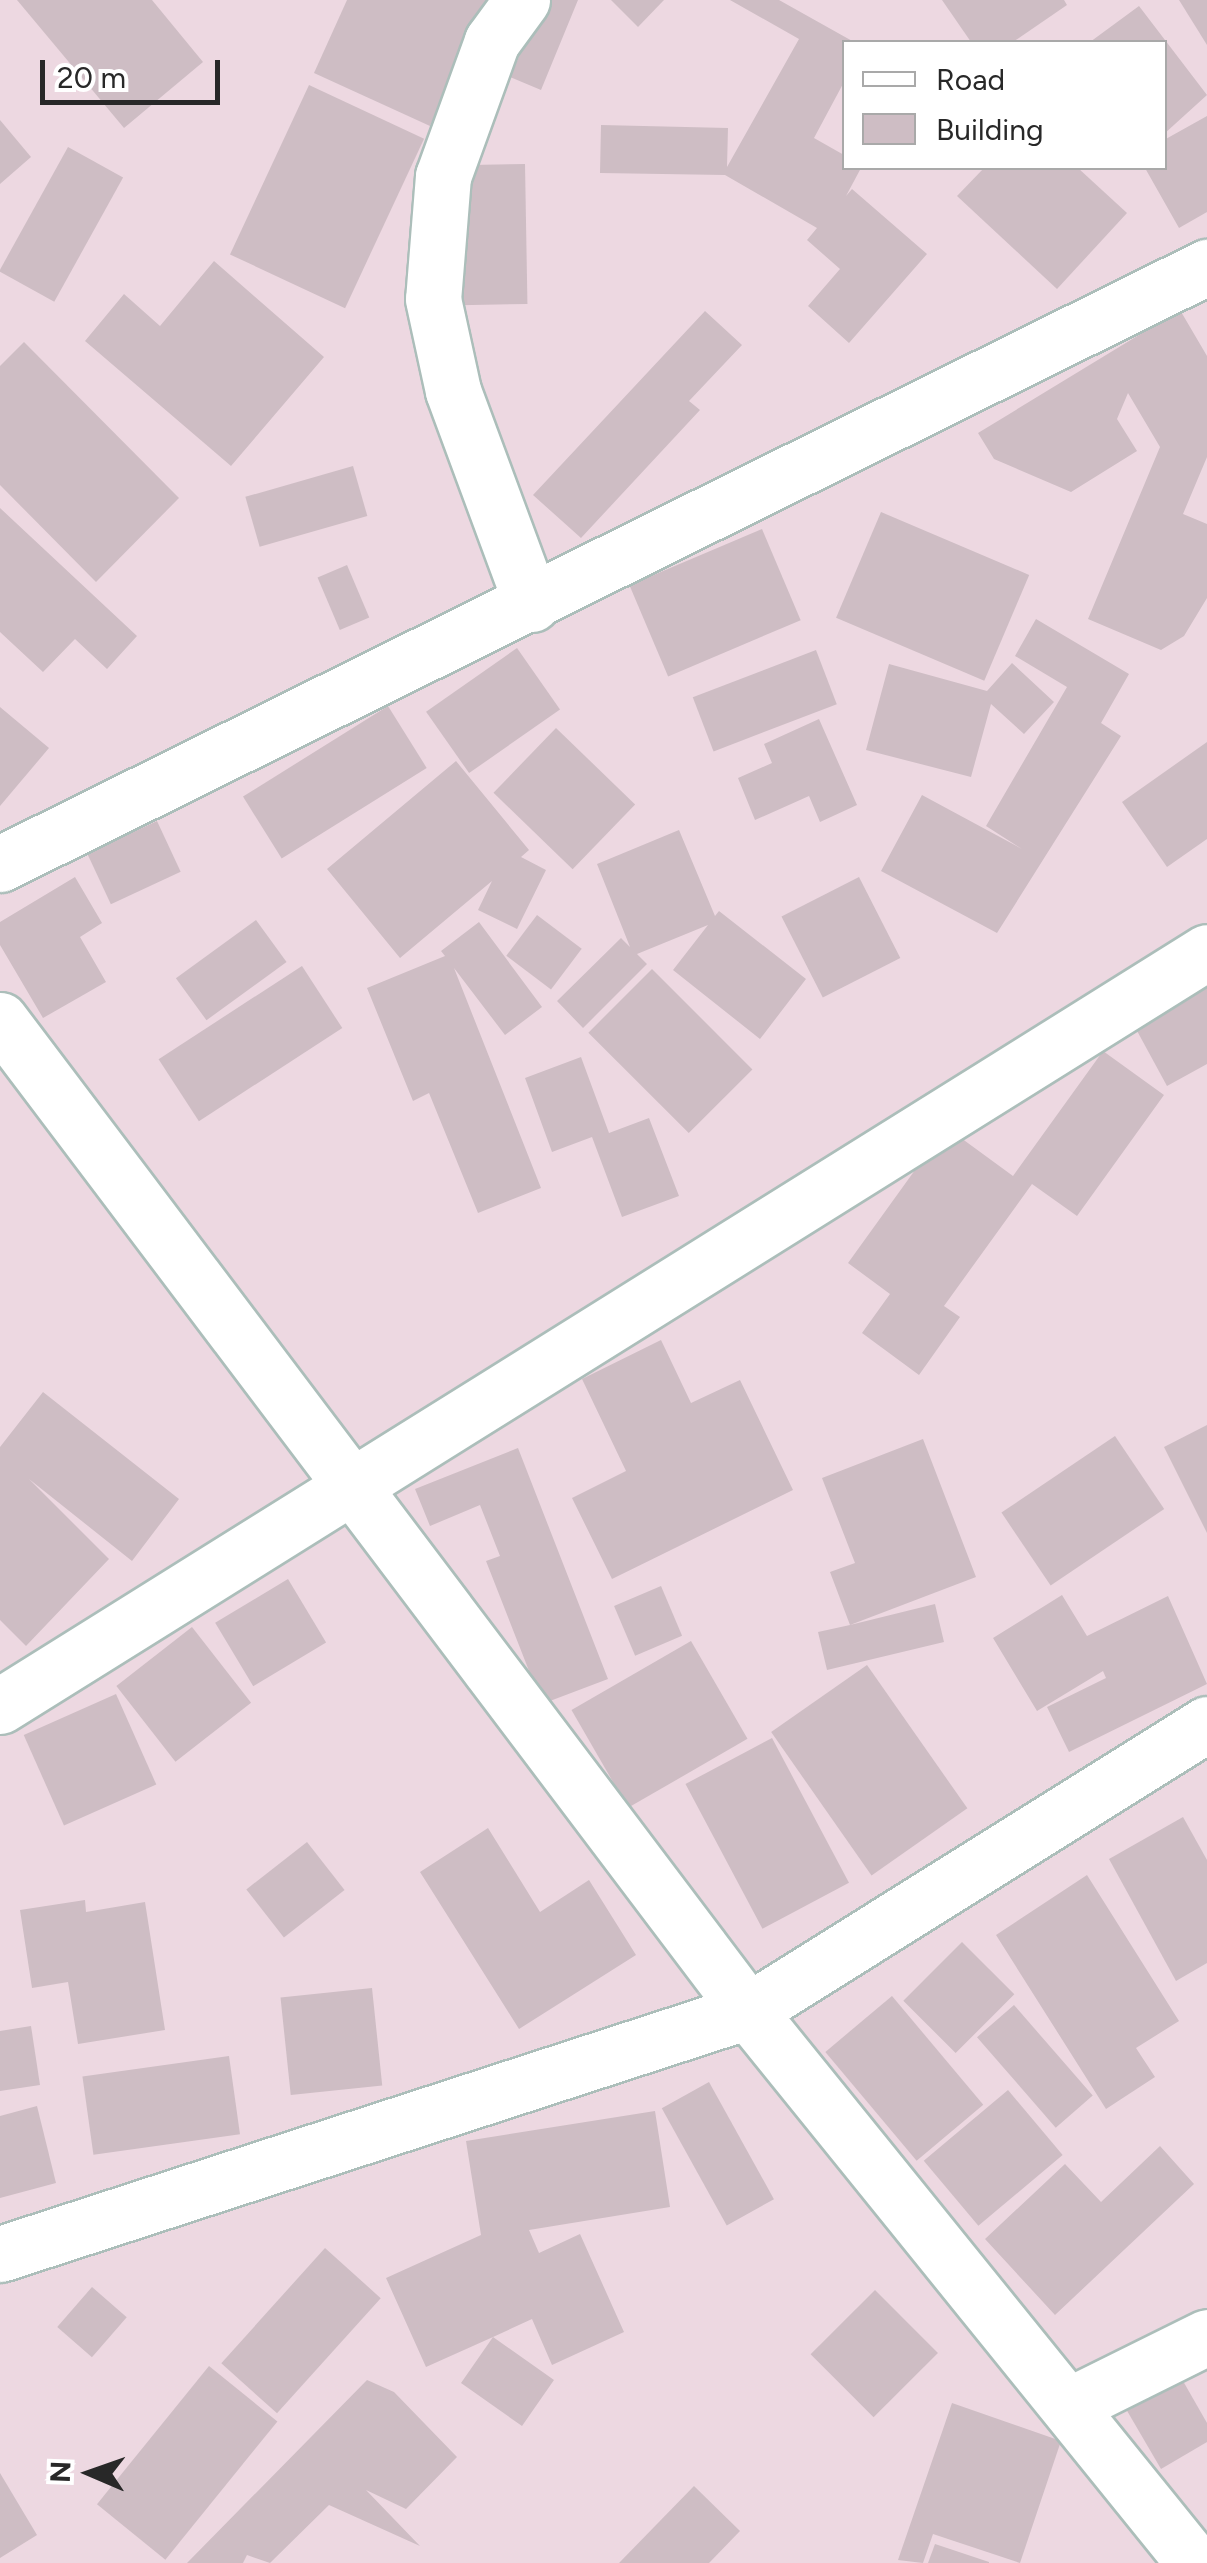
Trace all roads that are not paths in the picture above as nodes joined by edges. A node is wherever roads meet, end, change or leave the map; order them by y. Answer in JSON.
{"nodes":[{"id":1,"x":522,"y":0,"type":"edge"},
{"id":2,"x":1207,"y":267,"type":"edge"},
{"id":3,"x":532,"y":604,"type":"junction"},
{"id":4,"x":0,"y":864,"type":"edge"},
{"id":5,"x":1207,"y":952,"type":"edge"},
{"id":6,"x":0,"y":1020,"type":"edge"},
{"id":7,"x":352,"y":1486,"type":"junction"},
{"id":8,"x":0,"y":1706,"type":"edge"},
{"id":9,"x":1207,"y":1724,"type":"edge"},
{"id":10,"x":748,"y":2011,"type":"junction"},
{"id":11,"x":0,"y":2254,"type":"edge"},
{"id":12,"x":1207,"y":2336,"type":"edge"},
{"id":13,"x":1068,"y":2406,"type":"junction"},
{"id":14,"x":1194,"y":2563,"type":"edge"}],
"edges":[{"from":1,"to":3,"type":"street"},
{"from":2,"to":3,"type":"street"},
{"from":3,"to":4,"type":"street"},
{"from":5,"to":7,"type":"street"},
{"from":6,"to":7,"type":"street"},
{"from":7,"to":8,"type":"street"},
{"from":7,"to":10,"type":"street"},
{"from":9,"to":10,"type":"street"},
{"from":10,"to":11,"type":"street"},
{"from":10,"to":13,"type":"street"},
{"from":12,"to":13,"type":"street"},
{"from":13,"to":14,"type":"street"}]}
